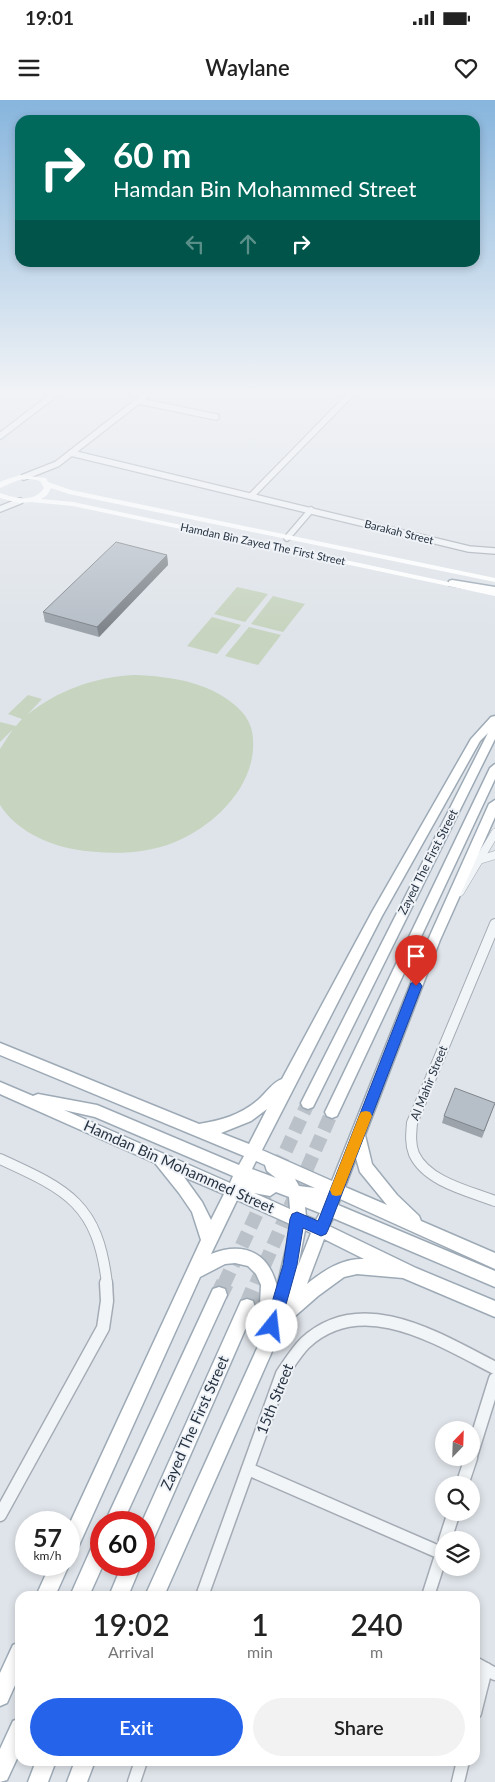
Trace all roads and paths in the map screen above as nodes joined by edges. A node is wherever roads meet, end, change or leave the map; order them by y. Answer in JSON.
{"nodes":[{"id":1,"x":37,"y":472,"type":"edge"},
{"id":2,"x":52,"y":472,"type":"edge"},
{"id":3,"x":155,"y":472,"type":"edge"},
{"id":4,"x":274,"y":472,"type":"edge"},
{"id":5,"x":22,"y":477,"type":"junction"},
{"id":6,"x":0,"y":478,"type":"edge"},
{"id":7,"x":48,"y":479,"type":"junction"},
{"id":8,"x":0,"y":486,"type":"edge"},
{"id":9,"x":0,"y":494,"type":"edge"},
{"id":10,"x":252,"y":495,"type":"junction"},
{"id":11,"x":30,"y":500,"type":"junction"},
{"id":12,"x":20,"y":501,"type":"junction"},
{"id":13,"x":0,"y":509,"type":"edge"},
{"id":14,"x":311,"y":510,"type":"junction"},
{"id":15,"x":287,"y":538,"type":"junction"},
{"id":16,"x":495,"y":551,"type":"edge"},
{"id":17,"x":495,"y":580,"type":"edge"},
{"id":18,"x":452,"y":583,"type":"joint"},
{"id":19,"x":493,"y":593,"type":"edge"},
{"id":20,"x":495,"y":719,"type":"edge"},
{"id":21,"x":495,"y":729,"type":"edge"},
{"id":22,"x":495,"y":768,"type":"edge"},
{"id":23,"x":495,"y":804,"type":"edge"},
{"id":24,"x":495,"y":833,"type":"edge"},
{"id":25,"x":495,"y":855,"type":"edge"},
{"id":26,"x":479,"y":860,"type":"junction"},
{"id":27,"x":450,"y":906,"type":"junction"},
{"id":28,"x":495,"y":924,"type":"edge"},
{"id":29,"x":0,"y":1049,"type":"edge"},
{"id":30,"x":291,"y":1076,"type":"junction"},
{"id":31,"x":0,"y":1088,"type":"edge"},
{"id":32,"x":26,"y":1099,"type":"junction"},
{"id":33,"x":308,"y":1103,"type":"tunnel mouth"},
{"id":34,"x":332,"y":1112,"type":"tunnel mouth"},
{"id":35,"x":198,"y":1130,"type":"junction"},
{"id":36,"x":358,"y":1136,"type":"junction"},
{"id":37,"x":253,"y":1153,"type":"junction"},
{"id":38,"x":158,"y":1158,"type":"junction"},
{"id":39,"x":0,"y":1159,"type":"edge"},
{"id":40,"x":243,"y":1173,"type":"junction"},
{"id":41,"x":336,"y":1190,"type":"junction"},
{"id":42,"x":234,"y":1191,"type":"junction"},
{"id":43,"x":295,"y":1195,"type":"junction"},
{"id":44,"x":495,"y":1200,"type":"edge"},
{"id":45,"x":329,"y":1209,"type":"junction"},
{"id":46,"x":297,"y":1219,"type":"junction"},
{"id":47,"x":422,"y":1228,"type":"junction"},
{"id":48,"x":321,"y":1230,"type":"junction"},
{"id":49,"x":209,"y":1240,"type":"junction"},
{"id":50,"x":495,"y":1261,"type":"edge"},
{"id":51,"x":410,"y":1272,"type":"junction"},
{"id":52,"x":193,"y":1274,"type":"junction"},
{"id":53,"x":495,"y":1278,"type":"edge"},
{"id":54,"x":219,"y":1295,"type":"tunnel mouth"},
{"id":55,"x":247,"y":1307,"type":"tunnel mouth"},
{"id":56,"x":495,"y":1309,"type":"edge"},
{"id":57,"x":287,"y":1315,"type":"junction"},
{"id":58,"x":268,"y":1341,"type":"junction"},
{"id":59,"x":495,"y":1368,"type":"edge"},
{"id":60,"x":495,"y":1379,"type":"edge"},
{"id":61,"x":480,"y":1428,"type":"edge"},
{"id":62,"x":248,"y":1469,"type":"junction"},
{"id":63,"x":119,"y":1511,"type":"edge"},
{"id":64,"x":155,"y":1513,"type":"edge"},
{"id":65,"x":0,"y":1515,"type":"edge"},
{"id":66,"x":80,"y":1521,"type":"edge"},
{"id":67,"x":435,"y":1546,"type":"edge"},
{"id":68,"x":90,"y":1574,"type":"edge"},
{"id":69,"x":435,"y":1574,"type":"edge"},
{"id":70,"x":55,"y":1576,"type":"edge"},
{"id":71,"x":127,"y":1576,"type":"edge"},
{"id":72,"x":47,"y":1591,"type":"edge"},
{"id":73,"x":82,"y":1591,"type":"edge"},
{"id":74,"x":120,"y":1591,"type":"edge"},
{"id":75,"x":156,"y":1591,"type":"edge"},
{"id":76,"x":204,"y":1591,"type":"edge"},
{"id":77,"x":430,"y":1591,"type":"edge"},
{"id":78,"x":15,"y":1663,"type":"edge"},
{"id":79,"x":485,"y":1669,"type":"edge"},
{"id":80,"x":480,"y":1691,"type":"edge"},
{"id":81,"x":0,"y":1696,"type":"edge"},
{"id":82,"x":15,"y":1739,"type":"edge"},
{"id":83,"x":44,"y":1766,"type":"edge"},
{"id":84,"x":83,"y":1766,"type":"edge"},
{"id":85,"x":140,"y":1766,"type":"edge"},
{"id":86,"x":462,"y":1766,"type":"edge"},
{"id":87,"x":0,"y":1773,"type":"edge"},
{"id":88,"x":38,"y":1782,"type":"edge"},
{"id":89,"x":77,"y":1782,"type":"edge"},
{"id":90,"x":134,"y":1782,"type":"edge"},
{"id":91,"x":458,"y":1782,"type":"edge"}],
"edges":[{"from":1,"to":5,"type":"street"},
{"from":2,"to":7,"type":"street"},
{"from":3,"to":10,"type":"street","name":"Barakah Street"},
{"from":4,"to":10,"type":"street"},
{"from":5,"to":6,"type":"main road","name":"Hamdan Bin Zayed The First Street"},
{"from":5,"to":7,"type":"main road","name":"Hamdan Bin Zayed The First Street"},
{"from":5,"to":8,"type":"main road"},
{"from":7,"to":11,"type":"main road"},
{"from":7,"to":15,"type":"main road","name":"Hamdan Bin Zayed The First Street"},
{"from":9,"to":12,"type":"main road"},
{"from":10,"to":14,"type":"street","name":"Barakah Street"},
{"from":11,"to":12,"type":"main road","name":"Hamdan Bin Zayed The First Street"},
{"from":11,"to":18,"type":"main road","name":"Hamdan Bin Zayed The First Street"},
{"from":12,"to":13,"type":"street"},
{"from":14,"to":15,"type":"street"},
{"from":14,"to":16,"type":"street","name":"Barakah Street"},
{"from":15,"to":17,"type":"main road","name":"Hamdan Bin Zayed The First Street"},
{"from":18,"to":19,"type":"main road"},
{"from":20,"to":30,"type":"main road"},
{"from":21,"to":33,"type":"main road","name":"Zayed The First Street"},
{"from":22,"to":34,"type":"main road","name":"Zayed The First Street"},
{"from":23,"to":27,"type":"main road"},
{"from":24,"to":26,"type":"street"},
{"from":25,"to":26,"type":"street"},
{"from":26,"to":27,"type":"street"},
{"from":27,"to":36,"type":"main road"},
{"from":28,"to":44,"type":"street","name":"Al Mahir Street"},
{"from":29,"to":35,"type":"main road"},
{"from":30,"to":35,"type":"main road"},
{"from":30,"to":37,"type":"main road"},
{"from":31,"to":32,"type":"main road","name":"Hamdan Bin Mohammed Street"},
{"from":32,"to":38,"type":"main road","name":"Hamdan Bin Mohammed Street"},
{"from":32,"to":40,"type":"main road"},
{"from":35,"to":37,"type":"main road"},
{"from":36,"to":41,"type":"main road"},
{"from":36,"to":47,"type":"main road"},
{"from":37,"to":40,"type":"main road"},
{"from":37,"to":41,"type":"main road"},
{"from":37,"to":43,"type":"main road"},
{"from":38,"to":42,"type":"main road","name":"Hamdan Bin Mohammed Street"},
{"from":38,"to":49,"type":"main road"},
{"from":39,"to":65,"type":"street"},
{"from":40,"to":42,"type":"main road"},
{"from":40,"to":43,"type":"main road"},
{"from":41,"to":43,"type":"main road"},
{"from":41,"to":45,"type":"main road"},
{"from":41,"to":47,"type":"main road"},
{"from":42,"to":43,"type":"main road"},
{"from":42,"to":46,"type":"main road","name":"Hamdan Bin Mohammed Street"},
{"from":42,"to":49,"type":"main road"},
{"from":43,"to":45,"type":"main road"},
{"from":43,"to":46,"type":"main road"},
{"from":45,"to":48,"type":"main road"},
{"from":45,"to":53,"type":"main road"},
{"from":46,"to":48,"type":"main road","name":"Hamdan Bin Mohammed Street"},
{"from":46,"to":58,"type":"main road"},
{"from":47,"to":50,"type":"main road"},
{"from":48,"to":51,"type":"main road","name":"Hamdan Bin Mohammed Street"},
{"from":48,"to":57,"type":"main road"},
{"from":49,"to":52,"type":"main road"},
{"from":51,"to":56,"type":"main road","name":"Hamdan Bin Mohammed Street"},
{"from":51,"to":57,"type":"main road"},
{"from":52,"to":58,"type":"main road"},
{"from":52,"to":66,"type":"main road"},
{"from":54,"to":63,"type":"main road"},
{"from":55,"to":64,"type":"main road","name":"Zayed The First Street"},
{"from":57,"to":58,"type":"main road"},
{"from":58,"to":75,"type":"main road"},
{"from":59,"to":62,"type":"street","name":"15th Street"},
{"from":60,"to":61,"type":"street"},
{"from":62,"to":67,"type":"street"},
{"from":62,"to":76,"type":"street","name":"15th Street"},
{"from":68,"to":73,"type":"main road"},
{"from":69,"to":77,"type":"street"},
{"from":70,"to":72,"type":"main road"},
{"from":71,"to":74,"type":"main road"},
{"from":78,"to":81,"type":"main road"},
{"from":79,"to":80,"type":"street"},
{"from":82,"to":87,"type":"main road"},
{"from":83,"to":88,"type":"main road"},
{"from":84,"to":89,"type":"main road"},
{"from":85,"to":90,"type":"street"},
{"from":86,"to":91,"type":"street"}]}
